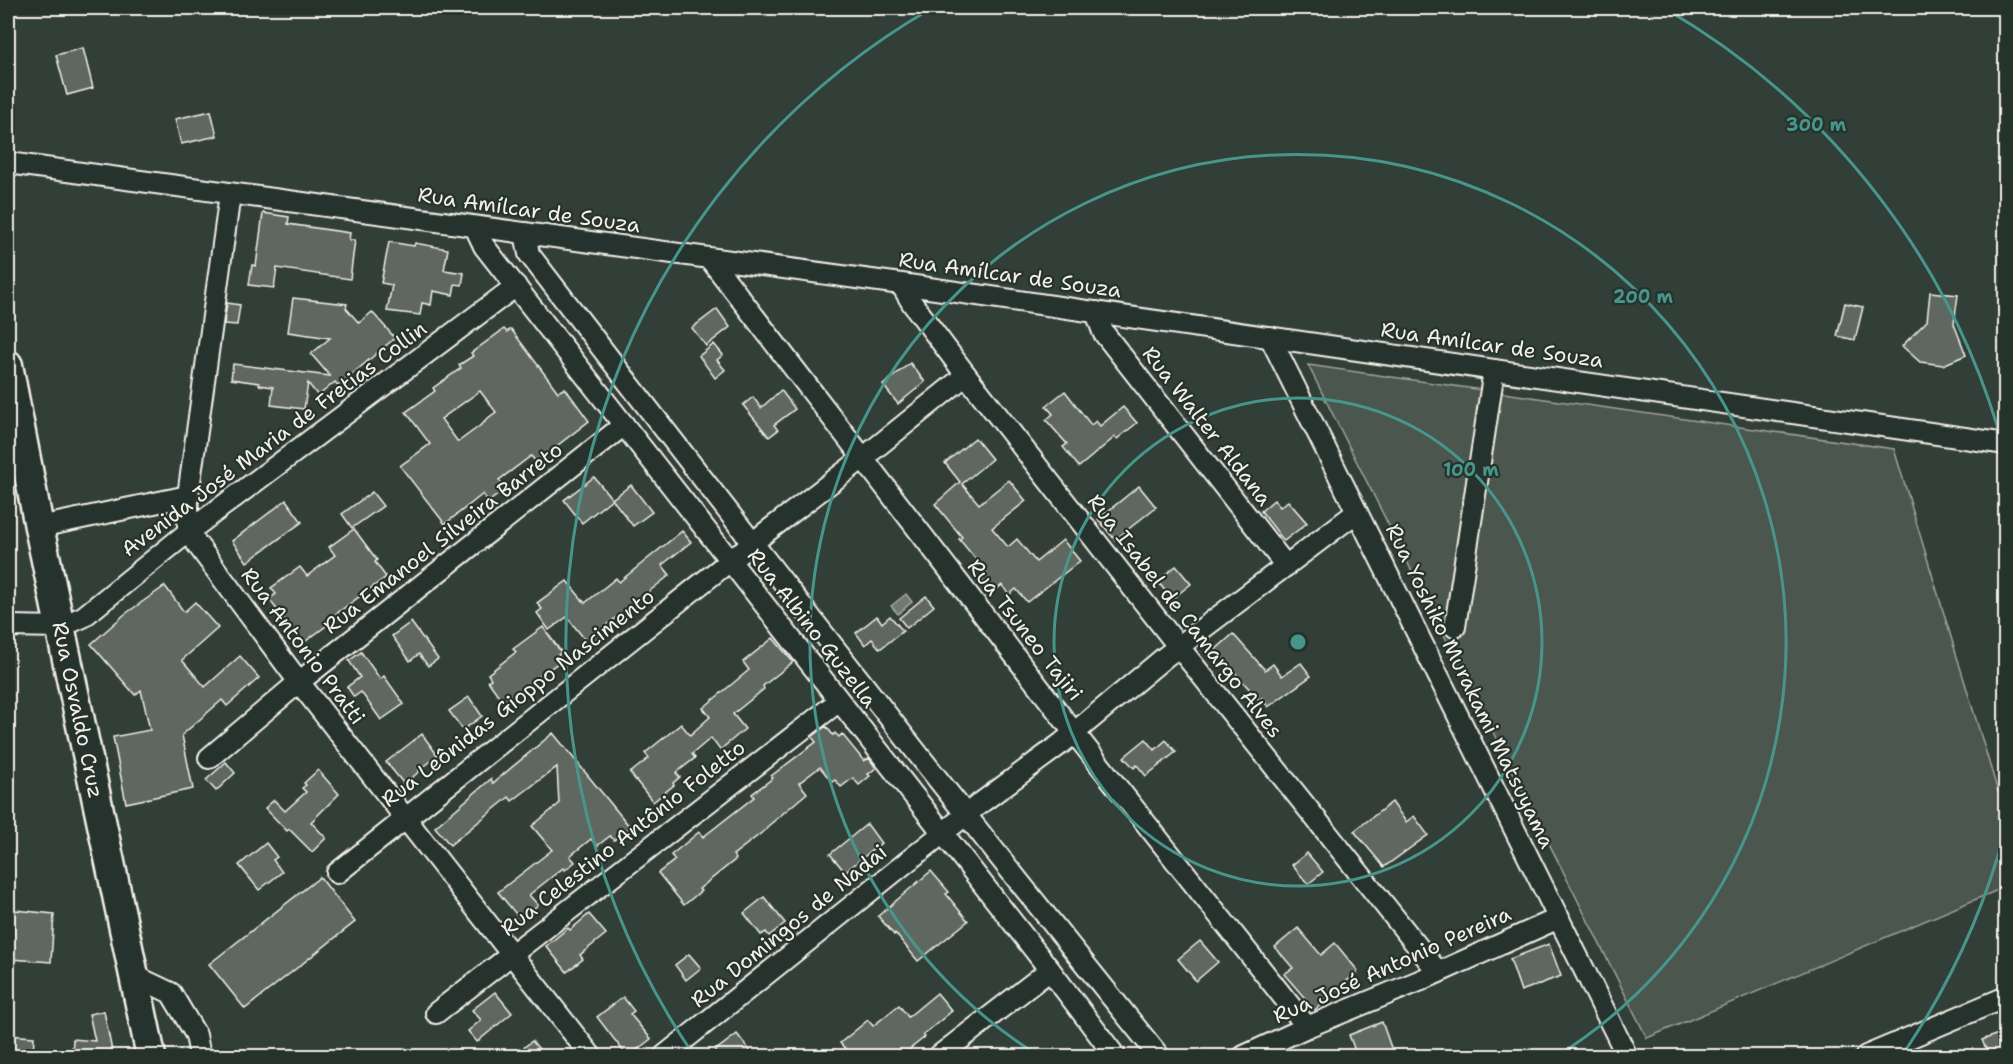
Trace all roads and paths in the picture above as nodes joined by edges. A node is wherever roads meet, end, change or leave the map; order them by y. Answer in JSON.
{"nodes":[{"id":1,"x":8,"y":163,"type":"edge"},
{"id":2,"x":230,"y":194,"type":"junction"},
{"id":3,"x":475,"y":227,"type":"junction"},
{"id":4,"x":525,"y":233,"type":"junction"},
{"id":5,"x":710,"y":259,"type":"junction"},
{"id":6,"x":902,"y":284,"type":"junction"},
{"id":7,"x":516,"y":286,"type":"junction"},
{"id":8,"x":1096,"y":312,"type":"junction"},
{"id":9,"x":1270,"y":337,"type":"junction"},
{"id":10,"x":8,"y":366,"type":"edge"},
{"id":11,"x":1494,"y":370,"type":"junction"},
{"id":12,"x":966,"y":375,"type":"junction"},
{"id":13,"x":624,"y":425,"type":"junction"},
{"id":14,"x":2005,"y":442,"type":"edge"},
{"id":15,"x":864,"y":458,"type":"junction"},
{"id":16,"x":188,"y":496,"type":"junction"},
{"id":17,"x":1357,"y":512,"type":"junction"},
{"id":18,"x":39,"y":527,"type":"junction"},
{"id":19,"x":188,"y":532,"type":"junction"},
{"id":20,"x":752,"y":544,"type":"junction"},
{"id":21,"x":730,"y":561,"type":"junction"},
{"id":22,"x":1286,"y":567,"type":"junction"},
{"id":23,"x":8,"y":626,"type":"edge"},
{"id":24,"x":60,"y":627,"type":"junction"},
{"id":25,"x":1455,"y":627,"type":"dead end"},
{"id":26,"x":1179,"y":647,"type":"junction"},
{"id":27,"x":299,"y":682,"type":"junction"},
{"id":28,"x":839,"y":701,"type":"junction"},
{"id":29,"x":1074,"y":732,"type":"junction"},
{"id":30,"x":209,"y":758,"type":"dead end"},
{"id":31,"x":965,"y":816,"type":"junction"},
{"id":32,"x":405,"y":819,"type":"junction"},
{"id":33,"x":943,"y":834,"type":"junction"},
{"id":34,"x":336,"y":873,"type":"dead end"},
{"id":35,"x":1559,"y":918,"type":"junction"},
{"id":36,"x":511,"y":954,"type":"junction"},
{"id":37,"x":1050,"y":970,"type":"junction"},
{"id":38,"x":1438,"y":972,"type":"junction"},
{"id":39,"x":133,"y":975,"type":"junction"},
{"id":40,"x":2006,"y":997,"type":"edge"},
{"id":41,"x":436,"y":1013,"type":"dead end"},
{"id":42,"x":1307,"y":1027,"type":"junction"},
{"id":43,"x":151,"y":1056,"type":"edge"},
{"id":44,"x":200,"y":1056,"type":"edge"},
{"id":45,"x":591,"y":1056,"type":"edge"},
{"id":46,"x":664,"y":1056,"type":"edge"},
{"id":47,"x":939,"y":1056,"type":"edge"},
{"id":48,"x":1115,"y":1056,"type":"edge"},
{"id":49,"x":1159,"y":1056,"type":"edge"},
{"id":50,"x":1244,"y":1056,"type":"edge"},
{"id":51,"x":1627,"y":1056,"type":"edge"},
{"id":52,"x":1866,"y":1056,"type":"edge"}],
"edges":[{"from":1,"to":2,"type":"street","name":"Rua Amílcar de Souza"},
{"from":2,"to":3,"type":"street","name":"Rua Amílcar de Souza"},
{"from":2,"to":16,"type":"street"},
{"from":3,"to":4,"type":"street","name":"Rua Amílcar de Souza"},
{"from":3,"to":7,"type":"street","name":"Rua Albino Guzella"},
{"from":4,"to":5,"type":"street","name":"Rua Amílcar de Souza"},
{"from":4,"to":20,"type":"street","name":"Rua Albino Guzella"},
{"from":5,"to":6,"type":"street","name":"Rua Amílcar de Souza"},
{"from":5,"to":15,"type":"street","name":"Rua Tsuneo Tajiri"},
{"from":6,"to":8,"type":"street","name":"Rua Amílcar de Souza"},
{"from":6,"to":12,"type":"street","name":"Rua Isabel de Camargo Alves"},
{"from":7,"to":13,"type":"street","name":"Rua Albino Guzella"},
{"from":7,"to":19,"type":"street","name":"Avenida José Maria de Fretias Collin"},
{"from":8,"to":9,"type":"street","name":"Rua Amílcar de Souza"},
{"from":8,"to":22,"type":"street","name":"Rua Walter Aldana"},
{"from":9,"to":11,"type":"street","name":"Rua Amílcar de Souza"},
{"from":9,"to":17,"type":"street","name":"Rua Yoshiko Murakami Matsuyama"},
{"from":10,"to":18,"type":"highway","name":"Rua Osvaldo Cruz"},
{"from":11,"to":14,"type":"street","name":"Rua Amílcar de Souza"},
{"from":11,"to":25,"type":"street"},
{"from":12,"to":15,"type":"street","name":"Rua Leônidas Gioppo Nascimento"},
{"from":12,"to":26,"type":"street","name":"Rua Isabel de Camargo Alves"},
{"from":13,"to":21,"type":"street","name":"Rua Albino Guzella"},
{"from":13,"to":27,"type":"street","name":"Rua Emanoel Silveira Barreto"},
{"from":15,"to":20,"type":"street","name":"Rua Leônidas Gioppo Nascimento"},
{"from":15,"to":29,"type":"street","name":"Rua Tsuneo Tajiri"},
{"from":16,"to":18,"type":"street"},
{"from":16,"to":19,"type":"street"},
{"from":17,"to":22,"type":"street"},
{"from":17,"to":35,"type":"street","name":"Rua Yoshiko Murakami Matsuyama"},
{"from":18,"to":24,"type":"highway","name":"Rua Osvaldo Cruz"},
{"from":19,"to":24,"type":"street","name":"Avenida José Maria de Fretias Collin"},
{"from":19,"to":27,"type":"street","name":"Rua Antonio Pratti"},
{"from":20,"to":21,"type":"street","name":"Rua Leônidas Gioppo Nascimento"},
{"from":20,"to":31,"type":"street","name":"Rua Albino Guzella"},
{"from":21,"to":28,"type":"street","name":"Rua Albino Guzella"},
{"from":21,"to":32,"type":"street","name":"Rua Leônidas Gioppo Nascimento"},
{"from":22,"to":26,"type":"street"},
{"from":23,"to":24,"type":"street"},
{"from":24,"to":39,"type":"highway","name":"Rua Osvaldo Cruz"},
{"from":26,"to":29,"type":"street"},
{"from":26,"to":38,"type":"street","name":"Rua Isabel de Camargo Alves"},
{"from":27,"to":30,"type":"street","name":"Rua Emanoel Silveira Barreto"},
{"from":27,"to":32,"type":"street","name":"Rua Antonio Pratti"},
{"from":28,"to":33,"type":"street","name":"Rua Albino Guzella"},
{"from":28,"to":36,"type":"street","name":"Rua Celestino Antônio Foletto"},
{"from":29,"to":31,"type":"street"},
{"from":29,"to":42,"type":"street","name":"Rua Tsuneo Tajiri"},
{"from":31,"to":33,"type":"street","name":"Rua Domingos de Nadai"},
{"from":31,"to":49,"type":"street","name":"Rua Albino Guzella"},
{"from":32,"to":34,"type":"street","name":"Rua Leônidas Gioppo Nascimento"},
{"from":32,"to":36,"type":"street","name":"Rua Antonio Pratti"},
{"from":33,"to":37,"type":"street","name":"Rua Albino Guzella"},
{"from":33,"to":46,"type":"street","name":"Rua Domingos de Nadai"},
{"from":35,"to":38,"type":"street","name":"Rua José Antonio Pereira"},
{"from":35,"to":51,"type":"street","name":"Rua Yoshiko Murakami Matsuyama"},
{"from":36,"to":41,"type":"street","name":"Rua Celestino Antônio Foletto"},
{"from":36,"to":45,"type":"street","name":"Rua Antonio Pratti"},
{"from":37,"to":47,"type":"street"},
{"from":37,"to":48,"type":"street","name":"Rua Albino Guzella"},
{"from":38,"to":42,"type":"street","name":"Rua José Antonio Pereira"},
{"from":39,"to":43,"type":"highway","name":"Rua Osvaldo Cruz"},
{"from":39,"to":44,"type":"street"},
{"from":40,"to":52,"type":"street"},
{"from":42,"to":50,"type":"street","name":"Rua José Antonio Pereira"}]}
